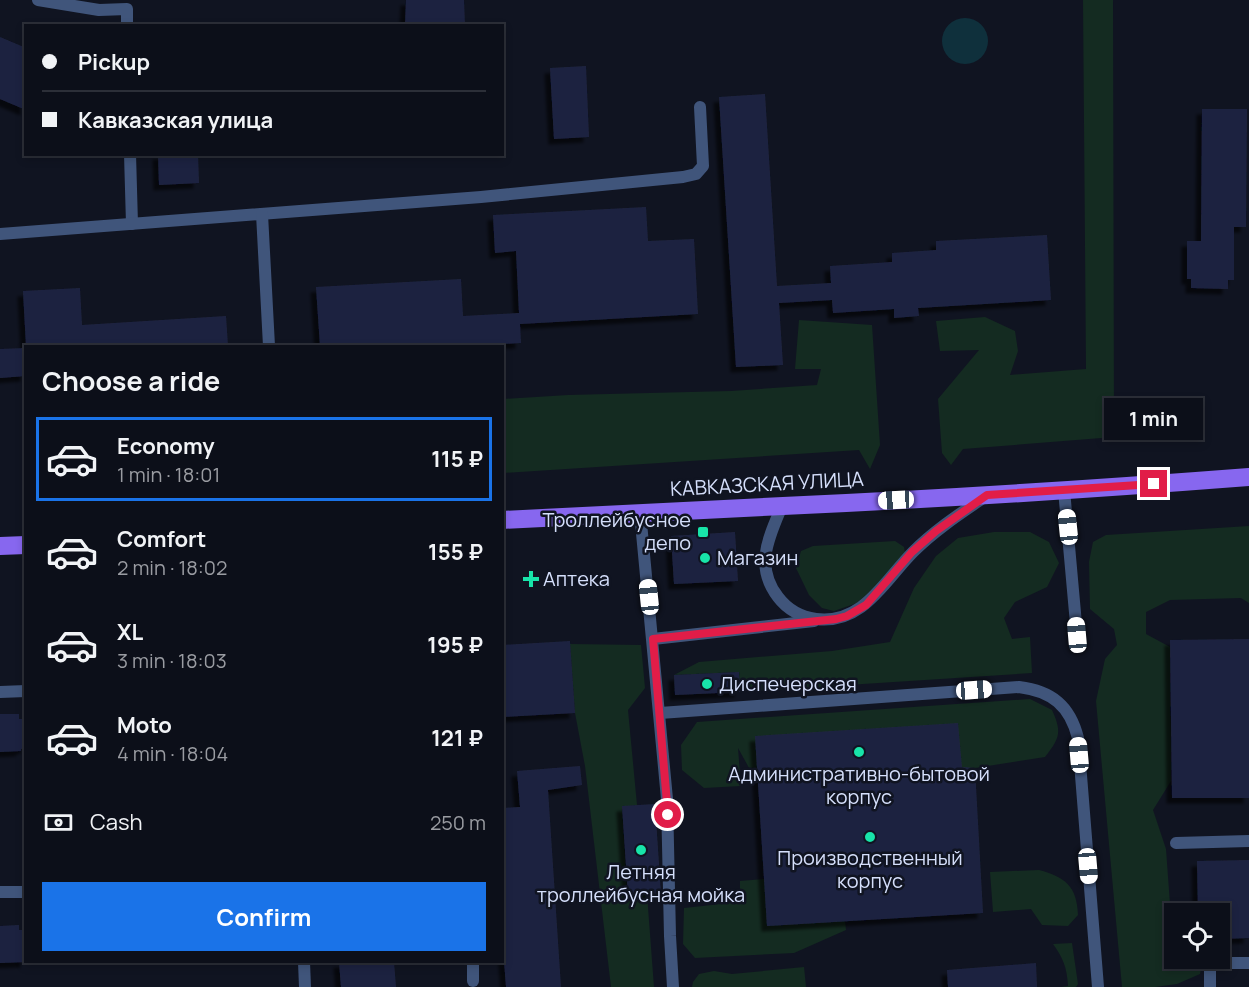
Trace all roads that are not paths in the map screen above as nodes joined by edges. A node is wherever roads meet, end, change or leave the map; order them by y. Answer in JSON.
{"nodes":[{"id":1,"x":38,"y":0,"type":"edge"},
{"id":2,"x":128,"y":24,"type":"edge"},
{"id":3,"x":700,"y":107,"type":"dead end"},
{"id":4,"x":130,"y":156,"type":"edge"},
{"id":5,"x":262,"y":214,"type":"junction"},
{"id":6,"x":132,"y":224,"type":"junction"},
{"id":7,"x":0,"y":234,"type":"edge"},
{"id":8,"x":269,"y":345,"type":"edge"},
{"id":9,"x":1249,"y":477,"type":"edge"},
{"id":10,"x":1064,"y":490,"type":"junction"},
{"id":11,"x":987,"y":495,"type":"junction"},
{"id":12,"x":782,"y":506,"type":"junction"},
{"id":13,"x":640,"y":512,"type":"junction"},
{"id":14,"x":504,"y":520,"type":"edge"},
{"id":15,"x":24,"y":545,"type":"edge"},
{"id":16,"x":0,"y":546,"type":"edge"},
{"id":17,"x":824,"y":620,"type":"junction"},
{"id":18,"x":1077,"y":635,"type":"dead end"},
{"id":19,"x":653,"y":639,"type":"junction"},
{"id":20,"x":24,"y":691,"type":"edge"},
{"id":21,"x":0,"y":692,"type":"edge"},
{"id":22,"x":660,"y":713,"type":"junction"},
{"id":23,"x":1249,"y":841,"type":"edge"},
{"id":24,"x":1176,"y":843,"type":"dead end"},
{"id":25,"x":0,"y":892,"type":"edge"},
{"id":26,"x":24,"y":892,"type":"edge"},
{"id":27,"x":304,"y":963,"type":"edge"},
{"id":28,"x":473,"y":963,"type":"edge"},
{"id":29,"x":1249,"y":963,"type":"edge"},
{"id":30,"x":473,"y":981,"type":"dead end"},
{"id":31,"x":305,"y":987,"type":"edge"},
{"id":32,"x":673,"y":987,"type":"edge"},
{"id":33,"x":1098,"y":987,"type":"edge"},
{"id":34,"x":1210,"y":987,"type":"edge"}],
"edges":[{"from":1,"to":2,"type":"street"},
{"from":3,"to":5,"type":"street"},
{"from":4,"to":6,"type":"street"},
{"from":5,"to":6,"type":"street"},
{"from":5,"to":8,"type":"street"},
{"from":6,"to":7,"type":"street"},
{"from":9,"to":10,"type":"main road","name":"КАВКАЗСКАЯ УЛИЦА"},
{"from":10,"to":11,"type":"main road","name":"КАВКАЗСКАЯ УЛИЦА"},
{"from":10,"to":18,"type":"street"},
{"from":11,"to":12,"type":"main road","name":"КАВКАЗСКАЯ УЛИЦА"},
{"from":11,"to":17,"type":"street"},
{"from":12,"to":13,"type":"main road","name":"КАВКАЗСКАЯ УЛИЦА"},
{"from":12,"to":17,"type":"street"},
{"from":13,"to":14,"type":"main road","name":"КАВКАЗСКАЯ УЛИЦА"},
{"from":13,"to":19,"type":"street"},
{"from":15,"to":16,"type":"main road"},
{"from":17,"to":19,"type":"street"},
{"from":19,"to":22,"type":"street"},
{"from":20,"to":21,"type":"street"},
{"from":22,"to":32,"type":"street"},
{"from":22,"to":33,"type":"street"},
{"from":23,"to":24,"type":"street"},
{"from":25,"to":26,"type":"street"},
{"from":27,"to":31,"type":"street"},
{"from":28,"to":30,"type":"street"},
{"from":29,"to":34,"type":"street"}]}
